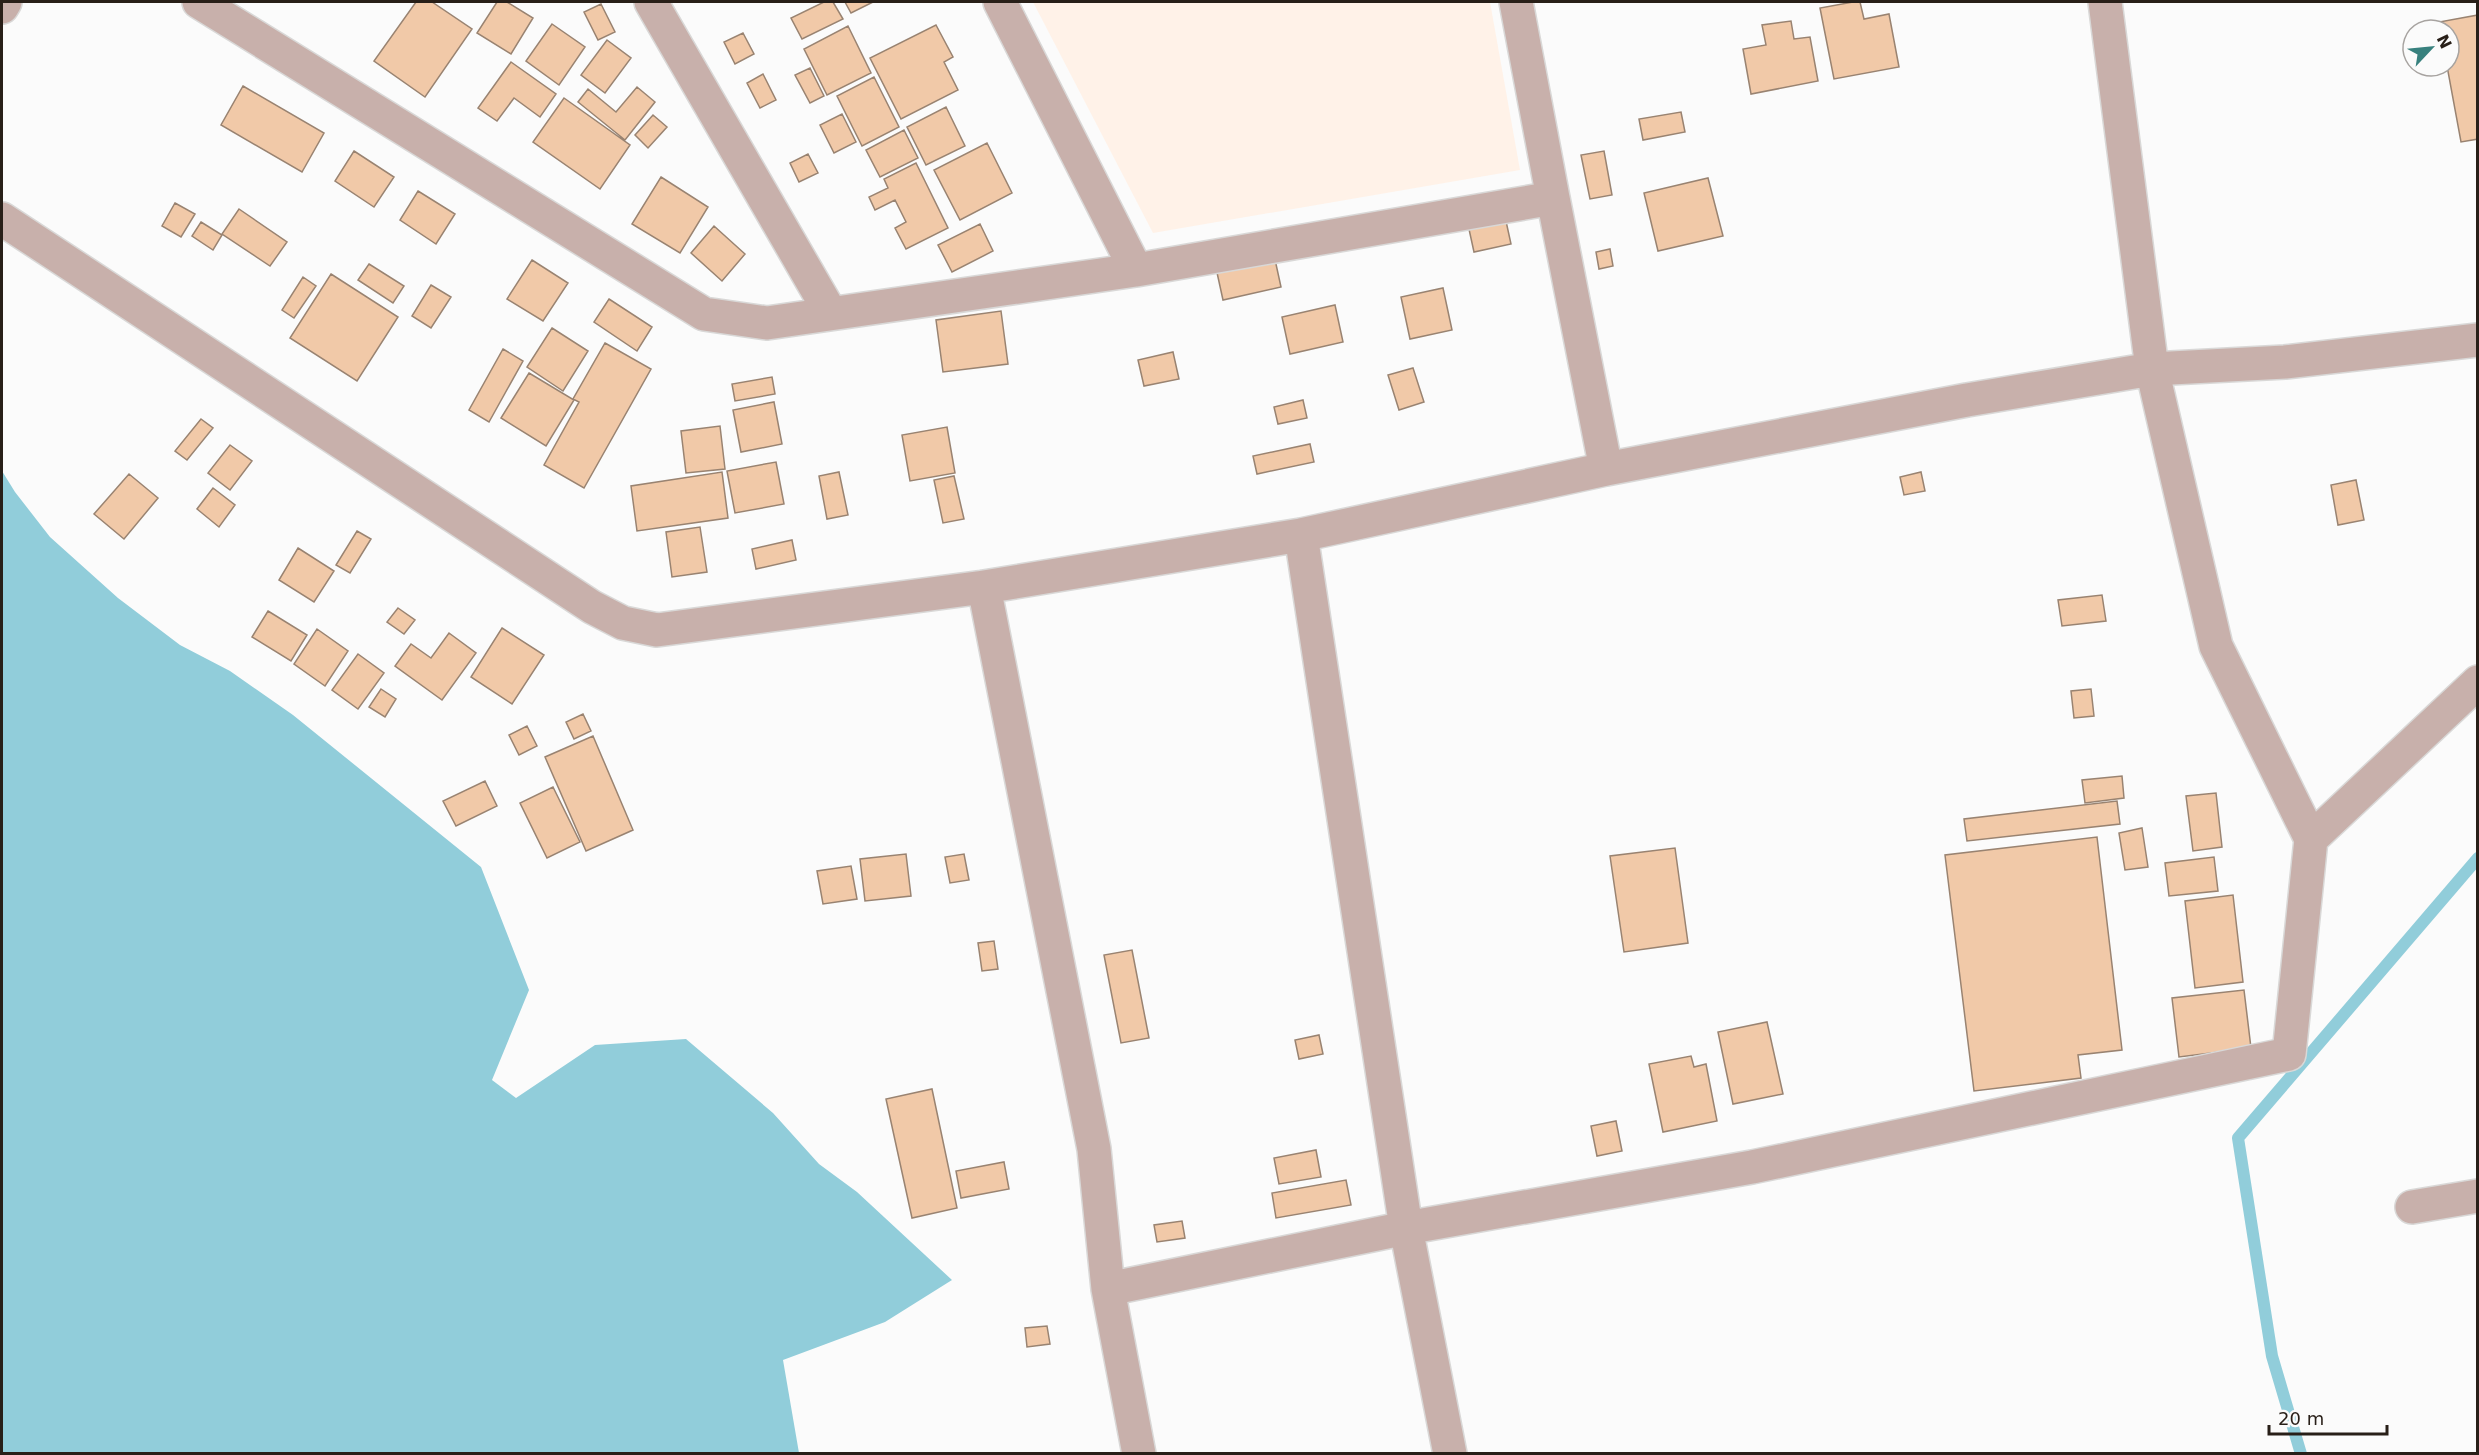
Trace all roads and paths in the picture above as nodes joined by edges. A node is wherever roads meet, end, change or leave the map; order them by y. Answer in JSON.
{"nodes":[{"id":1,"x":4,"y":2,"type":"edge"},
{"id":2,"x":199,"y":2,"type":"edge"},
{"id":3,"x":651,"y":2,"type":"edge"},
{"id":4,"x":1000,"y":2,"type":"edge"},
{"id":5,"x":1516,"y":2,"type":"edge"},
{"id":6,"x":2105,"y":2,"type":"edge"},
{"id":7,"x":2,"y":7,"type":"edge"},
{"id":8,"x":1553,"y":198,"type":"junction"},
{"id":9,"x":2,"y":219,"type":"edge"},
{"id":10,"x":1136,"y":270,"type":"junction"},
{"id":11,"x":830,"y":312,"type":"junction"},
{"id":12,"x":2478,"y":340,"type":"edge"},
{"id":13,"x":2152,"y":369,"type":"junction"},
{"id":14,"x":1606,"y":469,"type":"junction"},
{"id":15,"x":1301,"y":535,"type":"junction"},
{"id":16,"x":984,"y":587,"type":"junction"},
{"id":17,"x":2478,"y":682,"type":"edge"},
{"id":18,"x":2311,"y":839,"type":"junction"},
{"id":19,"x":2478,"y":1196,"type":"edge"},
{"id":20,"x":2412,"y":1207,"type":"dead end"},
{"id":21,"x":1406,"y":1228,"type":"junction"},
{"id":22,"x":1108,"y":1289,"type":"junction"},
{"id":23,"x":1139,"y":1454,"type":"edge"},
{"id":24,"x":1450,"y":1454,"type":"edge"}],
"edges":[{"from":1,"to":7,"type":"street"},
{"from":2,"to":11,"type":"street"},
{"from":3,"to":11,"type":"street"},
{"from":4,"to":10,"type":"street"},
{"from":5,"to":8,"type":"street"},
{"from":6,"to":13,"type":"street"},
{"from":8,"to":10,"type":"street"},
{"from":8,"to":14,"type":"street"},
{"from":9,"to":16,"type":"street"},
{"from":10,"to":11,"type":"street"},
{"from":12,"to":13,"type":"street"},
{"from":13,"to":14,"type":"street"},
{"from":13,"to":18,"type":"street"},
{"from":14,"to":15,"type":"street"},
{"from":15,"to":16,"type":"street"},
{"from":15,"to":21,"type":"street"},
{"from":16,"to":22,"type":"street"},
{"from":17,"to":18,"type":"street"},
{"from":18,"to":21,"type":"street"},
{"from":19,"to":20,"type":"street"},
{"from":21,"to":22,"type":"street"},
{"from":21,"to":24,"type":"street"},
{"from":22,"to":23,"type":"street"}]}
